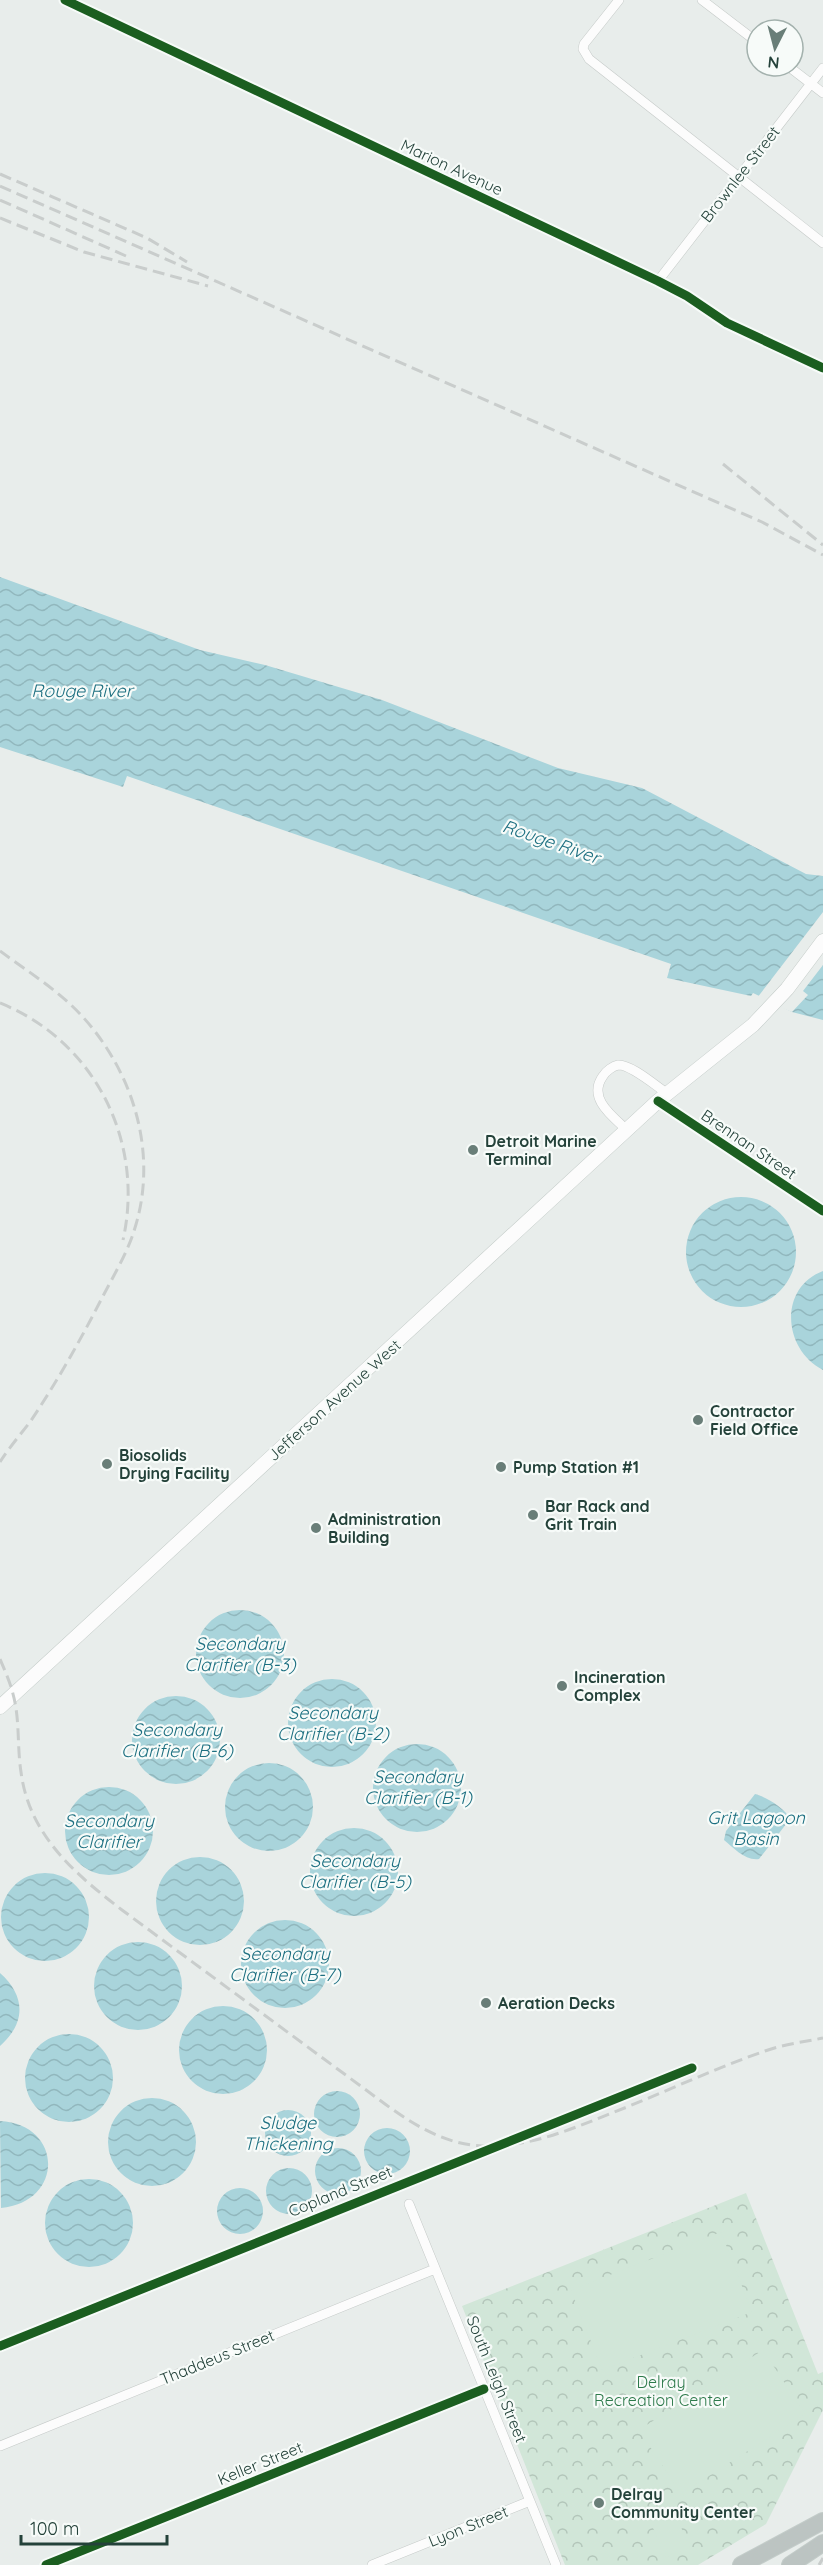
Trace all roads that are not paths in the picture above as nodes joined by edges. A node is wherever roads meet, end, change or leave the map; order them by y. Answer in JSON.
{"nodes":[{"id":1,"x":65,"y":0,"type":"edge"},
{"id":2,"x":619,"y":0,"type":"edge"},
{"id":3,"x":702,"y":0,"type":"edge"},
{"id":4,"x":745,"y":33,"type":"edge"},
{"id":5,"x":823,"y":68,"type":"edge"},
{"id":6,"x":804,"y":78,"type":"edge"},
{"id":7,"x":811,"y":83,"type":"junction"},
{"id":8,"x":823,"y":93,"type":"edge"},
{"id":9,"x":738,"y":176,"type":"junction"},
{"id":10,"x":823,"y":243,"type":"edge"},
{"id":11,"x":658,"y":281,"type":"junction"},
{"id":12,"x":823,"y":368,"type":"edge"},
{"id":13,"x":823,"y":941,"type":"edge"},
{"id":14,"x":663,"y":1097,"type":"junction"},
{"id":15,"x":627,"y":1130,"type":"junction"},
{"id":16,"x":823,"y":1211,"type":"edge"},
{"id":17,"x":0,"y":1707,"type":"edge"},
{"id":18,"x":692,"y":2068,"type":"dead end"},
{"id":19,"x":409,"y":2204,"type":"dead end"},
{"id":20,"x":435,"y":2269,"type":"junction"},
{"id":21,"x":0,"y":2346,"type":"edge"},
{"id":22,"x":484,"y":2389,"type":"junction"},
{"id":23,"x":0,"y":2446,"type":"edge"},
{"id":24,"x":530,"y":2501,"type":"junction"},
{"id":25,"x":823,"y":2521,"type":"edge"},
{"id":26,"x":823,"y":2543,"type":"edge"},
{"id":27,"x":46,"y":2565,"type":"edge"},
{"id":28,"x":372,"y":2565,"type":"edge"},
{"id":29,"x":556,"y":2565,"type":"edge"},
{"id":30,"x":741,"y":2565,"type":"edge"},
{"id":31,"x":790,"y":2565,"type":"edge"}],
"edges":[{"from":1,"to":11,"type":"street","name":"Marion Avenue"},
{"from":2,"to":9,"type":"street"},
{"from":3,"to":4,"type":"street"},
{"from":5,"to":7,"type":"street","name":"Brownlee Street"},
{"from":6,"to":7,"type":"street"},
{"from":7,"to":8,"type":"street"},
{"from":7,"to":9,"type":"street","name":"Brownlee Street"},
{"from":9,"to":10,"type":"street"},
{"from":9,"to":11,"type":"street","name":"Brownlee Street"},
{"from":11,"to":12,"type":"street","name":"Marion Avenue"},
{"from":13,"to":14,"type":"main road","name":"Jefferson Avenue West"},
{"from":14,"to":15,"type":"main road","name":"Jefferson Avenue West"},
{"from":14,"to":15,"type":"street","name":"Brennan Street"},
{"from":14,"to":16,"type":"street","name":"Brennan Street"},
{"from":15,"to":17,"type":"main road","name":"Jefferson Avenue West"},
{"from":18,"to":21,"type":"street","name":"Copland Street"},
{"from":19,"to":20,"type":"street","name":"South Leigh Street"},
{"from":20,"to":22,"type":"street","name":"South Leigh Street"},
{"from":20,"to":23,"type":"street","name":"Thaddeus Street"},
{"from":22,"to":24,"type":"street","name":"South Leigh Street"},
{"from":22,"to":27,"type":"street","name":"Keller Street"},
{"from":24,"to":28,"type":"street","name":"Lyon Street"},
{"from":24,"to":29,"type":"street","name":"South Leigh Street"},
{"from":25,"to":30,"type":"highway"},
{"from":26,"to":31,"type":"highway"}]}
